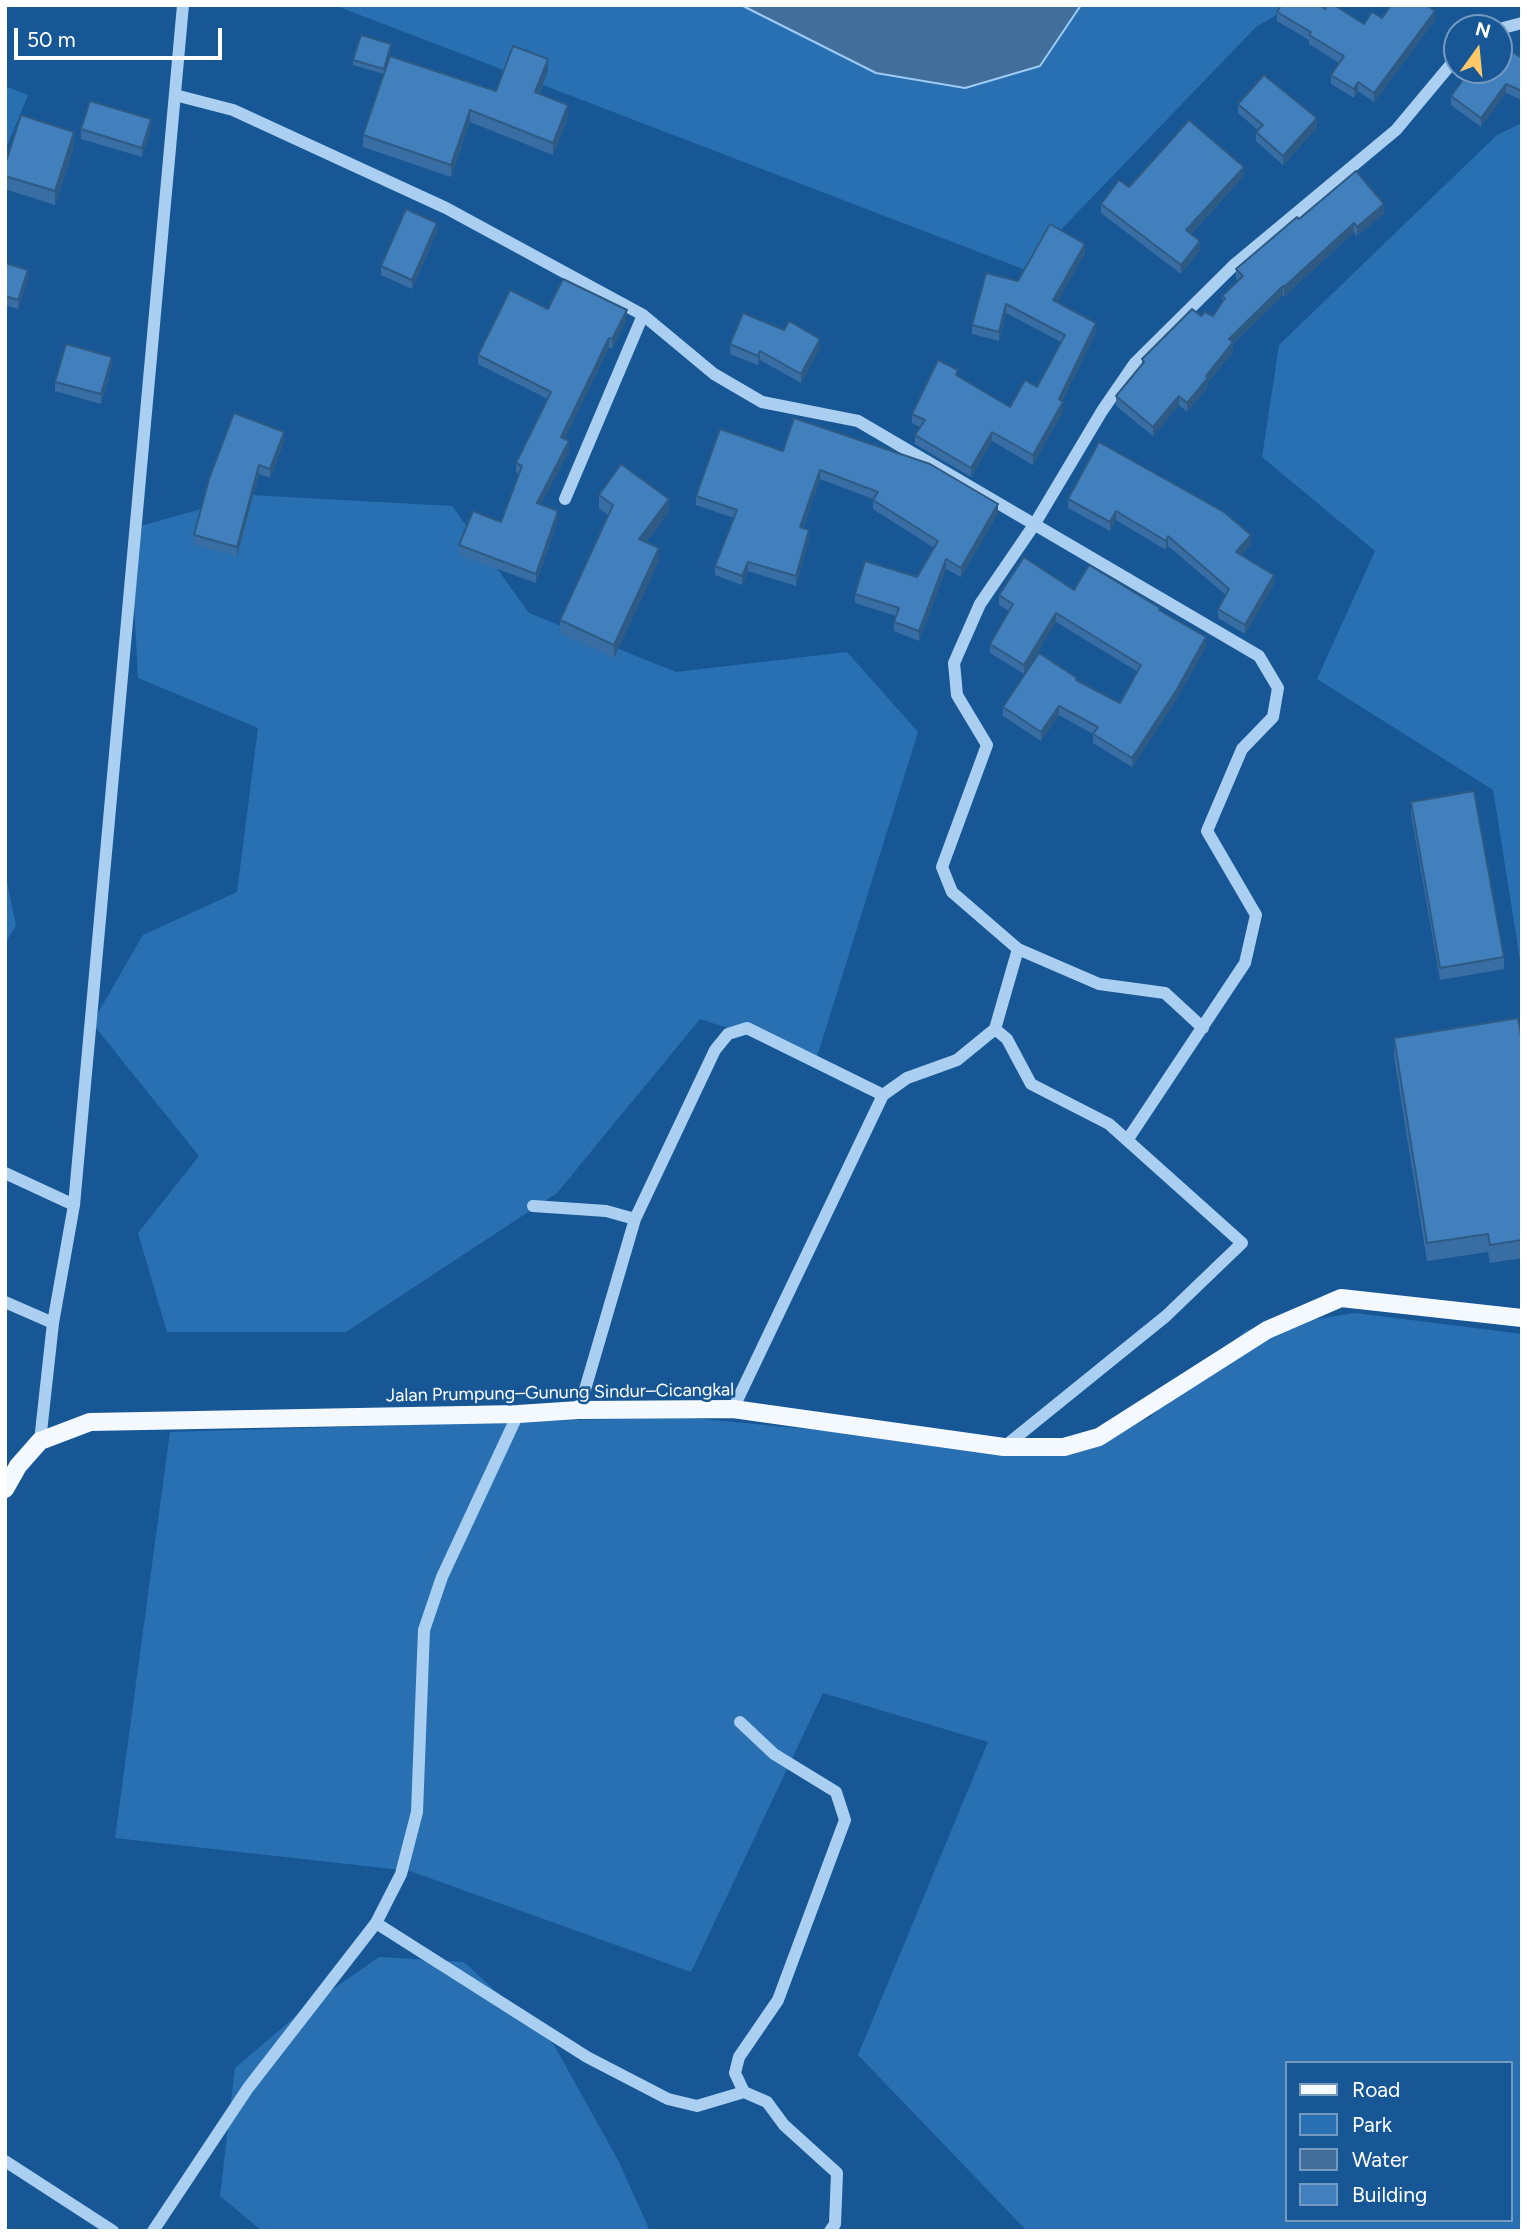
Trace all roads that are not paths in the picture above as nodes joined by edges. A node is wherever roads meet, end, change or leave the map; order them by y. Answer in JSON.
{"nodes":[{"id":1,"x":183,"y":5,"type":"edge"},
{"id":2,"x":1443,"y":74,"type":"edge"},
{"id":3,"x":175,"y":95,"type":"junction"},
{"id":4,"x":643,"y":315,"type":"junction"},
{"id":5,"x":565,"y":499,"type":"dead end"},
{"id":6,"x":1034,"y":525,"type":"junction"},
{"id":7,"x":1018,"y":950,"type":"junction"},
{"id":8,"x":1203,"y":1028,"type":"junction"},
{"id":9,"x":995,"y":1029,"type":"junction"},
{"id":10,"x":883,"y":1095,"type":"junction"},
{"id":11,"x":1128,"y":1139,"type":"junction"},
{"id":12,"x":5,"y":1173,"type":"edge"},
{"id":13,"x":74,"y":1205,"type":"junction"},
{"id":14,"x":533,"y":1206,"type":"dead end"},
{"id":15,"x":635,"y":1219,"type":"junction"},
{"id":16,"x":5,"y":1302,"type":"edge"},
{"id":17,"x":1522,"y":1318,"type":"edge"},
{"id":18,"x":53,"y":1323,"type":"junction"},
{"id":19,"x":733,"y":1409,"type":"junction"},
{"id":20,"x":579,"y":1410,"type":"junction"},
{"id":21,"x":518,"y":1414,"type":"junction"},
{"id":22,"x":40,"y":1441,"type":"junction"},
{"id":23,"x":1004,"y":1447,"type":"junction"},
{"id":24,"x":5,"y":1489,"type":"edge"},
{"id":25,"x":740,"y":1722,"type":"dead end"},
{"id":26,"x":376,"y":1923,"type":"junction"},
{"id":27,"x":744,"y":2092,"type":"junction"},
{"id":28,"x":5,"y":2161,"type":"edge"},
{"id":29,"x":113,"y":2231,"type":"edge"},
{"id":30,"x":152,"y":2231,"type":"edge"},
{"id":31,"x":830,"y":2231,"type":"edge"}],
"edges":[{"from":1,"to":3,"type":"street"},
{"from":2,"to":6,"type":"street"},
{"from":3,"to":4,"type":"street"},
{"from":3,"to":13,"type":"street"},
{"from":4,"to":5,"type":"street"},
{"from":4,"to":6,"type":"street"},
{"from":6,"to":7,"type":"street"},
{"from":6,"to":8,"type":"street"},
{"from":7,"to":8,"type":"street"},
{"from":7,"to":9,"type":"street"},
{"from":8,"to":11,"type":"street"},
{"from":9,"to":10,"type":"street"},
{"from":9,"to":11,"type":"street"},
{"from":10,"to":15,"type":"street"},
{"from":10,"to":19,"type":"street"},
{"from":11,"to":23,"type":"street"},
{"from":12,"to":13,"type":"street"},
{"from":13,"to":18,"type":"street"},
{"from":14,"to":15,"type":"street"},
{"from":15,"to":20,"type":"street"},
{"from":16,"to":18,"type":"street"},
{"from":17,"to":23,"type":"main road","name":"Jalan Prumpung–Gunung Sindur–Cicangkal"},
{"from":18,"to":22,"type":"street"},
{"from":19,"to":20,"type":"main road","name":"Jalan Prumpung–Gunung Sindur–Cicangkal"},
{"from":19,"to":23,"type":"main road","name":"Jalan Prumpung–Gunung Sindur–Cicangkal"},
{"from":20,"to":21,"type":"main road","name":"Jalan Prumpung–Gunung Sindur–Cicangkal"},
{"from":21,"to":22,"type":"main road","name":"Jalan Prumpung–Gunung Sindur–Cicangkal"},
{"from":21,"to":26,"type":"street"},
{"from":22,"to":24,"type":"main road","name":"Jalan Prumpung–Gunung Sindur–Cicangkal"},
{"from":25,"to":27,"type":"street"},
{"from":26,"to":27,"type":"street"},
{"from":26,"to":30,"type":"street"},
{"from":27,"to":31,"type":"street"},
{"from":28,"to":29,"type":"street"}]}
